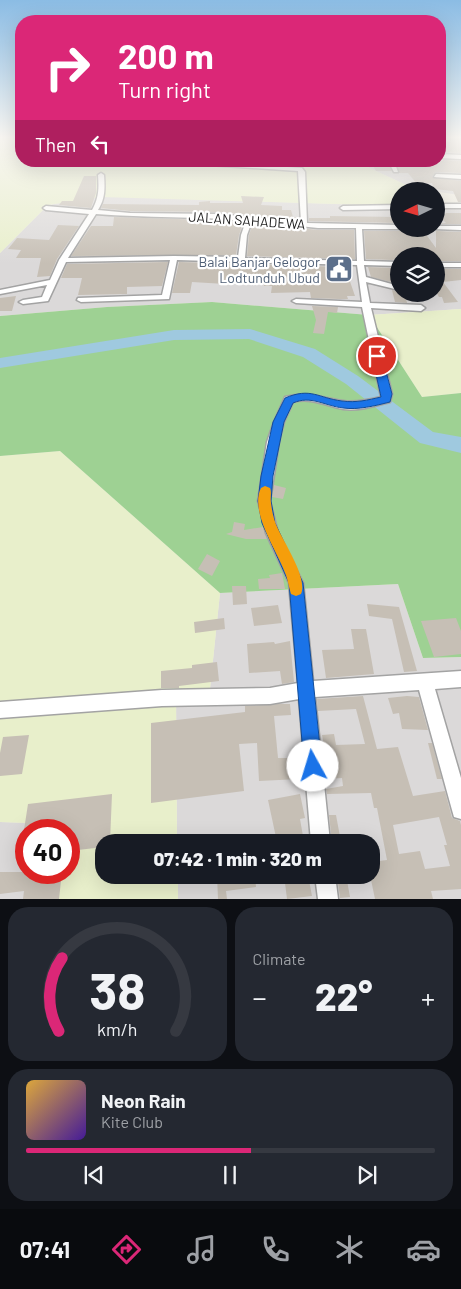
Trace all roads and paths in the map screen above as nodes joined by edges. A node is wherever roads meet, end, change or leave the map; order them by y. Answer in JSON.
{"nodes":[{"id":1,"x":101,"y":180,"type":"edge"},
{"id":2,"x":302,"y":180,"type":"edge"},
{"id":3,"x":445,"y":206,"type":"edge"},
{"id":4,"x":461,"y":206,"type":"edge"},
{"id":5,"x":390,"y":207,"type":"edge"},
{"id":6,"x":46,"y":208,"type":"dead end"},
{"id":7,"x":343,"y":208,"type":"dead end"},
{"id":8,"x":94,"y":213,"type":"junction"},
{"id":9,"x":250,"y":220,"type":"junction"},
{"id":10,"x":304,"y":224,"type":"junction"},
{"id":11,"x":359,"y":227,"type":"junction"},
{"id":12,"x":390,"y":227,"type":"edge"},
{"id":13,"x":445,"y":228,"type":"edge"},
{"id":14,"x":461,"y":228,"type":"edge"},
{"id":15,"x":174,"y":258,"type":"junction"},
{"id":16,"x":241,"y":259,"type":"junction"},
{"id":17,"x":64,"y":260,"type":"junction"},
{"id":18,"x":361,"y":264,"type":"junction"},
{"id":19,"x":390,"y":264,"type":"edge"},
{"id":20,"x":445,"y":265,"type":"edge"},
{"id":21,"x":461,"y":265,"type":"edge"},
{"id":22,"x":363,"y":279,"type":"junction"},
{"id":23,"x":53,"y":282,"type":"junction"},
{"id":24,"x":390,"y":287,"type":"edge"},
{"id":25,"x":0,"y":292,"type":"edge"},
{"id":26,"x":81,"y":300,"type":"dead end"},
{"id":27,"x":296,"y":301,"type":"dead end"},
{"id":28,"x":23,"y":302,"type":"dead end"},
{"id":29,"x":366,"y":306,"type":"junction"},
{"id":30,"x":421,"y":308,"type":"dead end"},
{"id":31,"x":461,"y":679,"type":"edge"},
{"id":32,"x":425,"y":682,"type":"junction"},
{"id":33,"x":306,"y":690,"type":"junction"},
{"id":34,"x":0,"y":710,"type":"edge"},
{"id":35,"x":461,"y":810,"type":"edge"},
{"id":36,"x":320,"y":834,"type":"edge"},
{"id":37,"x":326,"y":884,"type":"edge"},
{"id":38,"x":328,"y":899,"type":"edge"}],
"edges":[{"from":1,"to":8,"type":"street"},
{"from":2,"to":10,"type":"street"},
{"from":3,"to":4,"type":"street"},
{"from":5,"to":7,"type":"street"},
{"from":6,"to":8,"type":"street","name":"JALAN SAHADEWA"},
{"from":8,"to":9,"type":"street","name":"JALAN SAHADEWA"},
{"from":8,"to":17,"type":"street"},
{"from":9,"to":10,"type":"street","name":"JALAN SAHADEWA"},
{"from":9,"to":16,"type":"street"},
{"from":10,"to":11,"type":"street","name":"JALAN SAHADEWA"},
{"from":11,"to":12,"type":"street","name":"JALAN SAHADEWA"},
{"from":11,"to":18,"type":"street"},
{"from":13,"to":14,"type":"street"},
{"from":15,"to":16,"type":"street"},
{"from":15,"to":17,"type":"street"},
{"from":15,"to":26,"type":"street"},
{"from":16,"to":18,"type":"street"},
{"from":17,"to":23,"type":"street"},
{"from":18,"to":19,"type":"street"},
{"from":18,"to":22,"type":"street"},
{"from":20,"to":21,"type":"street"},
{"from":22,"to":24,"type":"street"},
{"from":22,"to":29,"type":"street"},
{"from":23,"to":25,"type":"street"},
{"from":23,"to":28,"type":"street"},
{"from":27,"to":29,"type":"street"},
{"from":29,"to":30,"type":"street"},
{"from":29,"to":33,"type":"street"},
{"from":31,"to":32,"type":"street"},
{"from":32,"to":33,"type":"street"},
{"from":32,"to":35,"type":"street"},
{"from":33,"to":34,"type":"street"},
{"from":33,"to":36,"type":"street"},
{"from":37,"to":38,"type":"street"}]}
